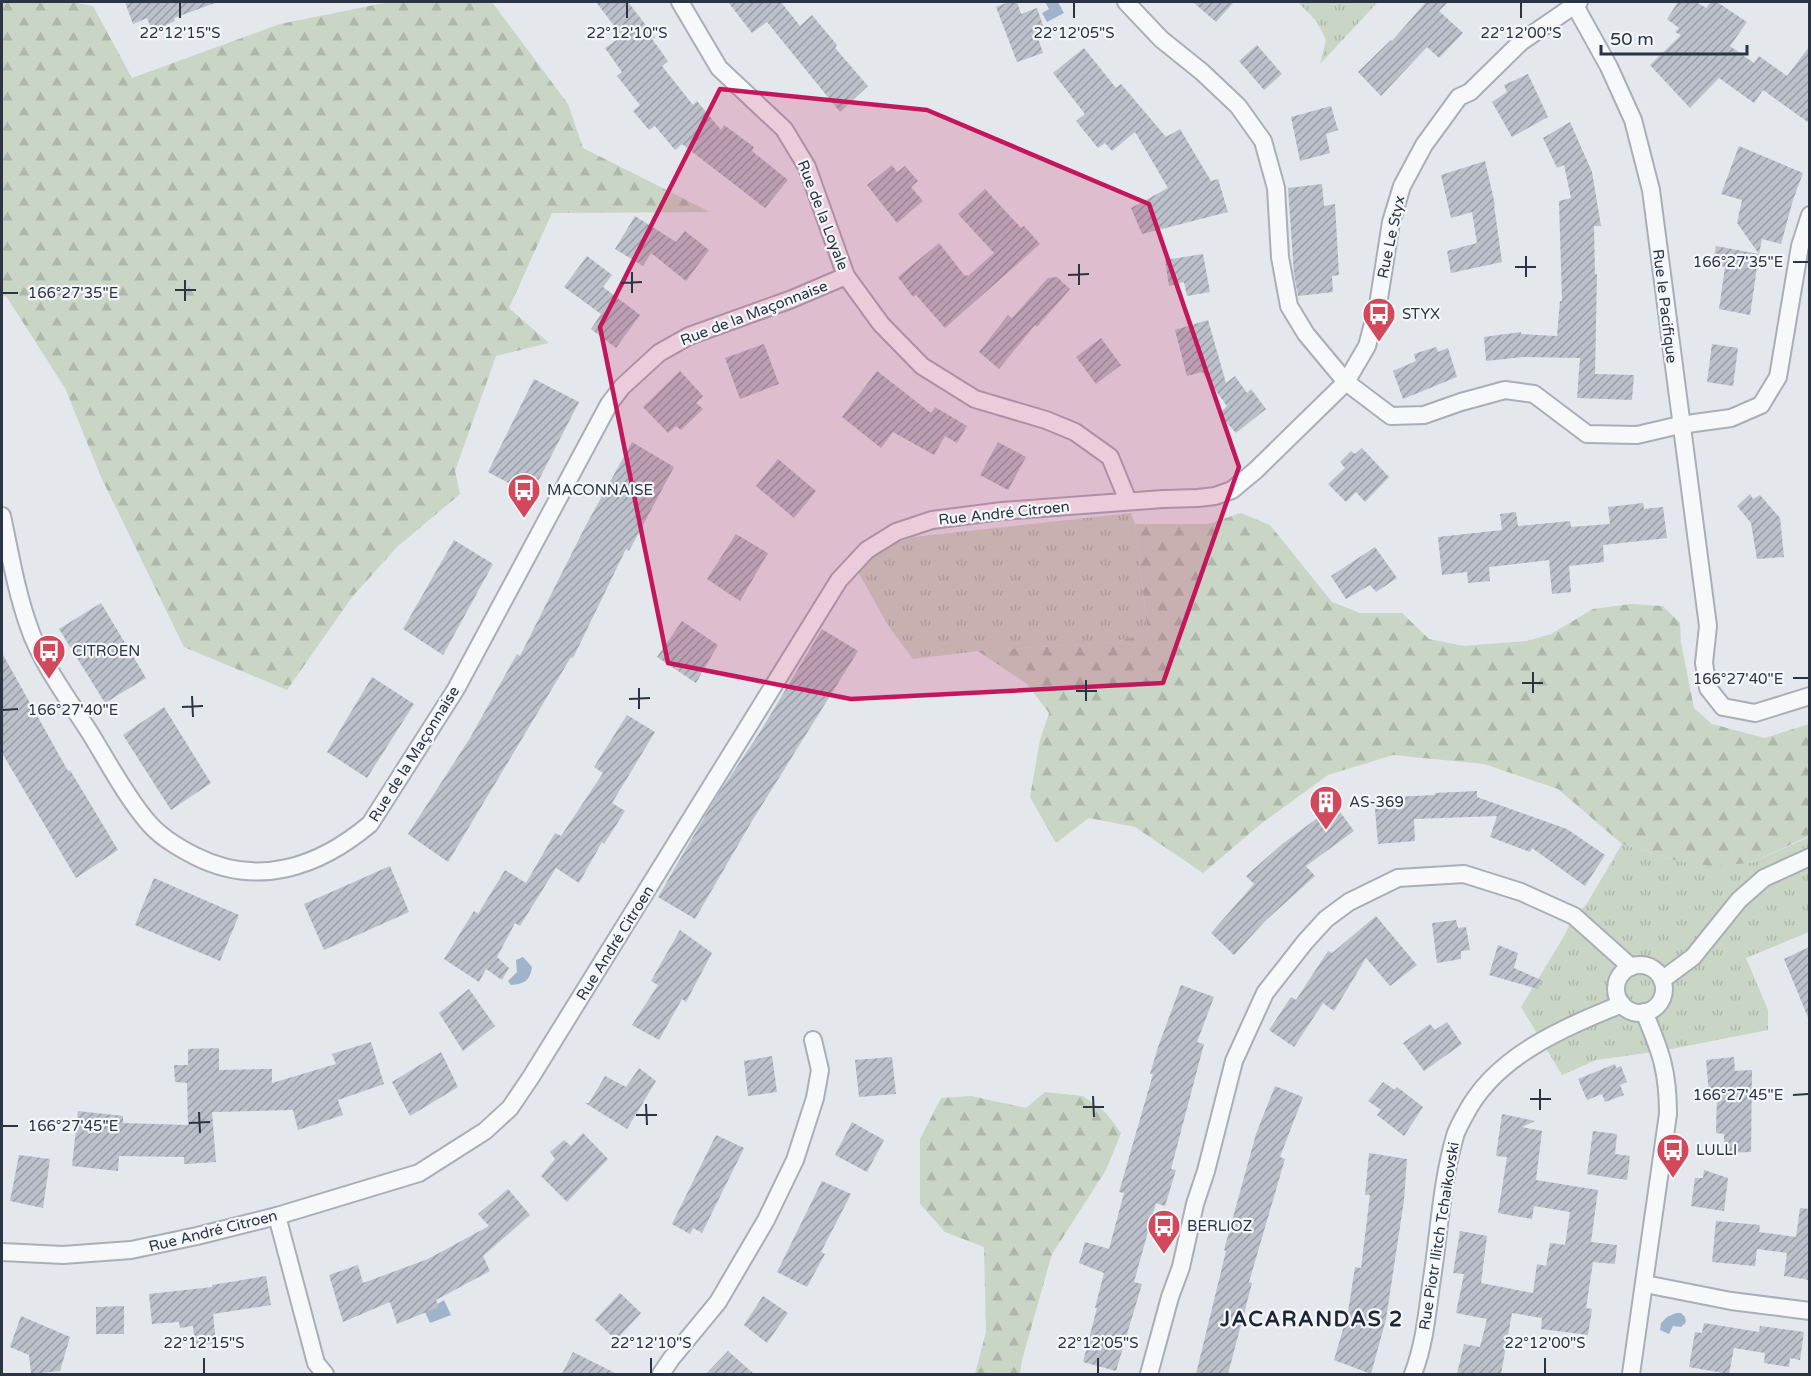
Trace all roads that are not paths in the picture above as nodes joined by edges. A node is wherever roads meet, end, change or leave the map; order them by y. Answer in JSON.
{"nodes":[{"id":1,"x":680,"y":2,"type":"edge"},
{"id":2,"x":1125,"y":2,"type":"edge"},
{"id":3,"x":1576,"y":2,"type":"edge"},
{"id":4,"x":1809,"y":216,"type":"edge"},
{"id":5,"x":846,"y":276,"type":"junction"},
{"id":6,"x":1346,"y":382,"type":"junction"},
{"id":7,"x":1680,"y":425,"type":"junction"},
{"id":8,"x":1128,"y":501,"type":"junction"},
{"id":9,"x":2,"y":516,"type":"edge"},
{"id":10,"x":1809,"y":696,"type":"edge"},
{"id":11,"x":1809,"y":857,"type":"edge"},
{"id":12,"x":1631,"y":967,"type":"junction"},
{"id":13,"x":1662,"y":980,"type":"junction"},
{"id":14,"x":1622,"y":1004,"type":"junction"},
{"id":15,"x":1644,"y":1012,"type":"junction"},
{"id":16,"x":813,"y":1040,"type":"dead end"},
{"id":17,"x":277,"y":1216,"type":"junction"},
{"id":18,"x":2,"y":1252,"type":"edge"},
{"id":19,"x":1645,"y":1284,"type":"junction"},
{"id":20,"x":1809,"y":1311,"type":"edge"},
{"id":21,"x":325,"y":1374,"type":"edge"},
{"id":22,"x":661,"y":1374,"type":"edge"},
{"id":23,"x":1149,"y":1374,"type":"edge"},
{"id":24,"x":1413,"y":1374,"type":"edge"},
{"id":25,"x":1631,"y":1374,"type":"edge"}],
"edges":[{"from":1,"to":5,"type":"street","name":"Rue de la Loyale"},
{"from":2,"to":6,"type":"street"},
{"from":3,"to":6,"type":"street","name":"Rue Le Styx"},
{"from":3,"to":7,"type":"street","name":"Rue le Pacifique"},
{"from":4,"to":7,"type":"street"},
{"from":5,"to":8,"type":"street","name":"Rue de la Loyale"},
{"from":5,"to":9,"type":"street","name":"Rue de la Maçonnaise"},
{"from":6,"to":7,"type":"street"},
{"from":6,"to":8,"type":"street","name":"Rue Le Styx"},
{"from":7,"to":10,"type":"street","name":"Rue le Pacifique"},
{"from":8,"to":17,"type":"street","name":"Rue André Citroen"},
{"from":11,"to":13,"type":"street"},
{"from":12,"to":13,"type":"street"},
{"from":12,"to":14,"type":"street"},
{"from":12,"to":23,"type":"street"},
{"from":13,"to":15,"type":"street"},
{"from":14,"to":15,"type":"street"},
{"from":14,"to":24,"type":"street","name":"Rue Piotr Ilitch Tchaikovski"},
{"from":15,"to":19,"type":"street"},
{"from":16,"to":22,"type":"street"},
{"from":17,"to":18,"type":"street","name":"Rue André Citroen"},
{"from":17,"to":21,"type":"street"},
{"from":19,"to":20,"type":"street"},
{"from":19,"to":25,"type":"street"}]}
